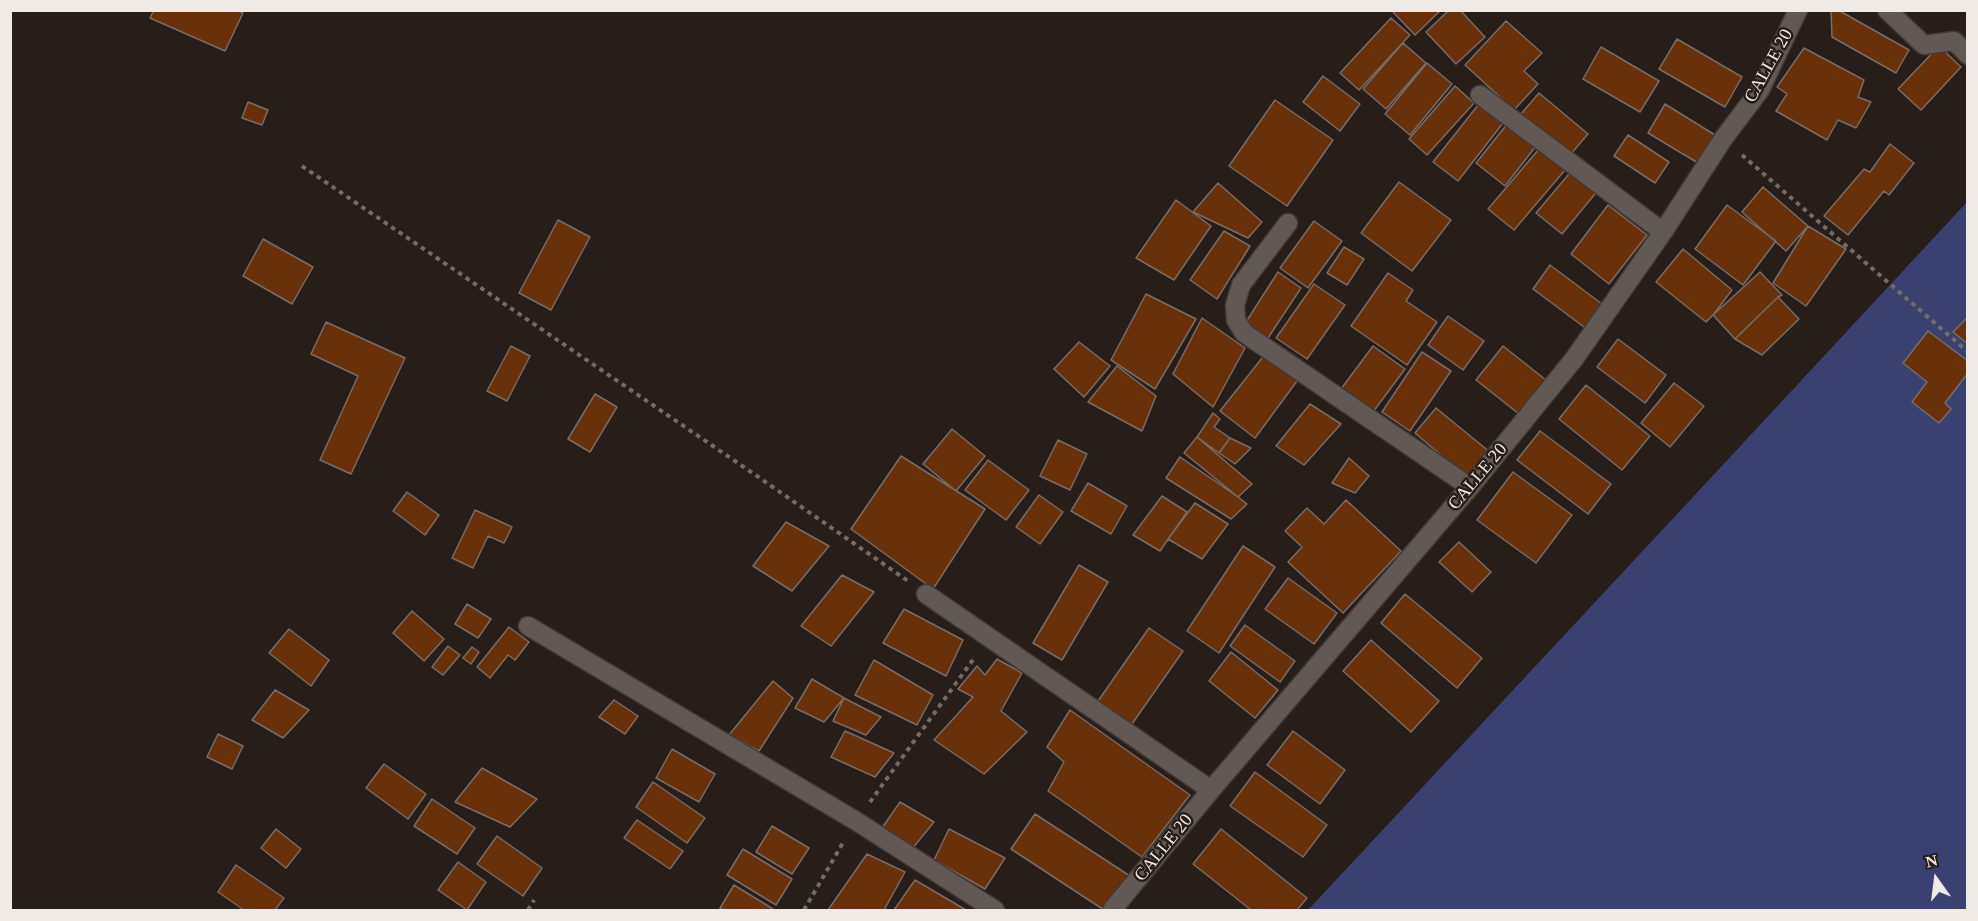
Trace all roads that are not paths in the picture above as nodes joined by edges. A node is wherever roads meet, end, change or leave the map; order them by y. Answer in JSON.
{"nodes":[{"id":1,"x":1798,"y":10,"type":"edge"},
{"id":2,"x":1887,"y":10,"type":"edge"},
{"id":3,"x":1968,"y":55,"type":"edge"},
{"id":4,"x":1480,"y":95,"type":"dead end"},
{"id":5,"x":1288,"y":223,"type":"dead end"},
{"id":6,"x":1663,"y":232,"type":"junction"},
{"id":7,"x":1470,"y":487,"type":"junction"},
{"id":8,"x":926,"y":594,"type":"road end"},
{"id":9,"x":528,"y":627,"type":"dead end"},
{"id":10,"x":1211,"y":790,"type":"junction"},
{"id":11,"x":995,"y":910,"type":"edge"},
{"id":12,"x":1112,"y":910,"type":"edge"}],
"edges":[{"from":1,"to":6,"type":"street","name":"CALLE 20"},
{"from":2,"to":3,"type":"street"},
{"from":4,"to":6,"type":"street"},
{"from":5,"to":7,"type":"street"},
{"from":6,"to":7,"type":"street","name":"CALLE 20"},
{"from":7,"to":10,"type":"street","name":"CALLE 20"},
{"from":8,"to":10,"type":"street"},
{"from":9,"to":11,"type":"street"},
{"from":10,"to":12,"type":"street","name":"CALLE 20"}]}
